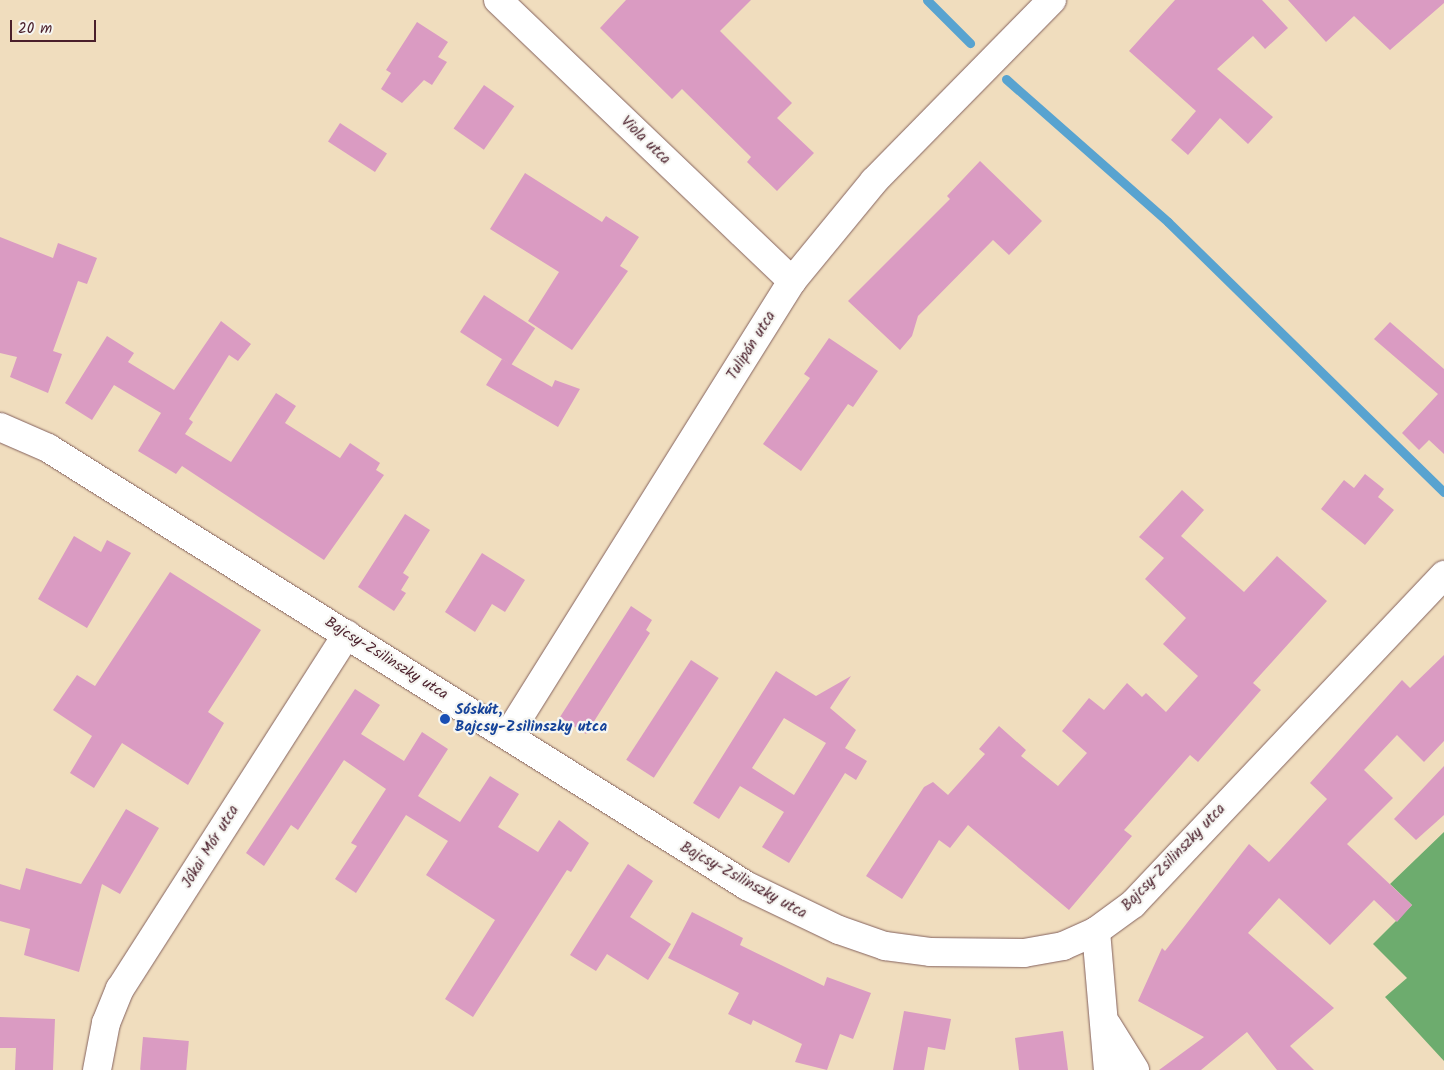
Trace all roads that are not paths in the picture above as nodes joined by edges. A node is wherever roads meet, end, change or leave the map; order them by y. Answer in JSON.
{"nodes":[{"id":1,"x":498,"y":0,"type":"edge"},
{"id":2,"x":1052,"y":0,"type":"edge"},
{"id":3,"x":792,"y":281,"type":"junction"},
{"id":4,"x":0,"y":427,"type":"edge"},
{"id":5,"x":1444,"y":575,"type":"edge"},
{"id":6,"x":346,"y":634,"type":"junction"},
{"id":7,"x":508,"y":735,"type":"junction"},
{"id":8,"x":1096,"y":931,"type":"junction"},
{"id":9,"x":1104,"y":1021,"type":"junction"},
{"id":10,"x":97,"y":1070,"type":"edge"},
{"id":11,"x":1108,"y":1070,"type":"edge"},
{"id":12,"x":1135,"y":1070,"type":"edge"}],
"edges":[{"from":1,"to":3,"type":"street","name":"Viola utca"},
{"from":2,"to":3,"type":"street","name":"Tulipán utca"},
{"from":3,"to":7,"type":"street","name":"Tulipán utca"},
{"from":4,"to":6,"type":"street","name":"Bajcsy-Zsilinszky utca"},
{"from":5,"to":8,"type":"street","name":"Bajcsy-Zsilinszky utca"},
{"from":6,"to":7,"type":"street","name":"Bajcsy-Zsilinszky utca"},
{"from":6,"to":10,"type":"street","name":"Jókai Mór utca"},
{"from":7,"to":8,"type":"street","name":"Bajcsy-Zsilinszky utca"},
{"from":8,"to":9,"type":"street"},
{"from":9,"to":11,"type":"street"},
{"from":9,"to":12,"type":"street"}]}
